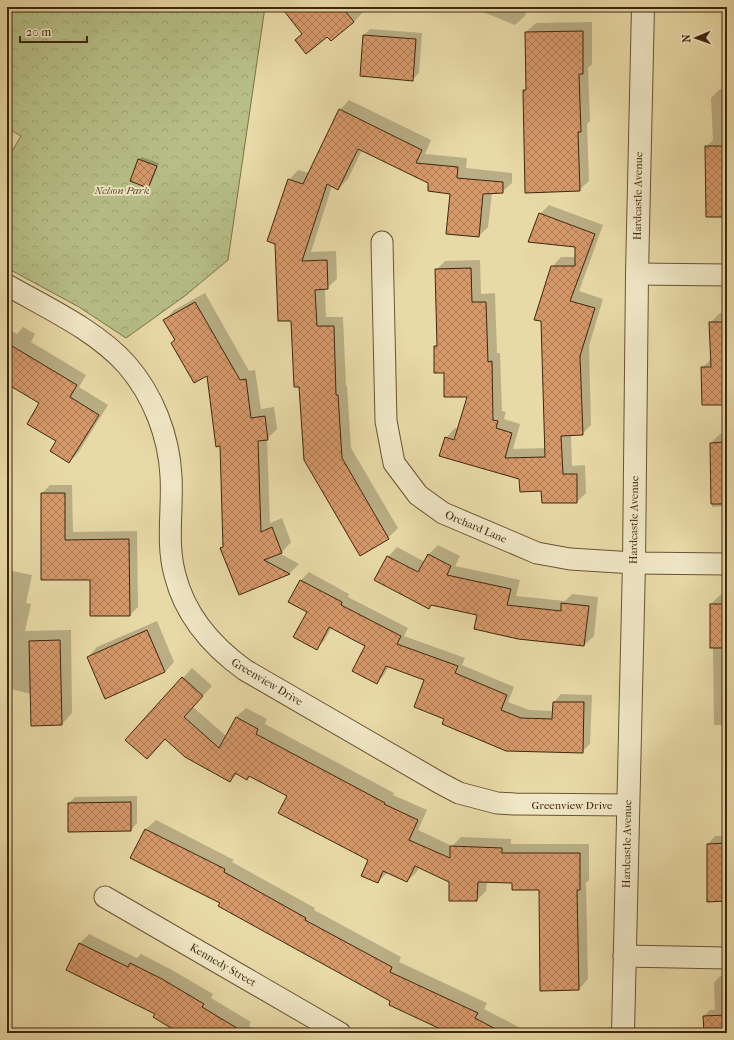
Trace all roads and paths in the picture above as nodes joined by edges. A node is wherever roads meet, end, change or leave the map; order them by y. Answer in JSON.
{"nodes":[{"id":1,"x":643,"y":7,"type":"edge"},
{"id":2,"x":382,"y":242,"type":"dead end"},
{"id":3,"x":637,"y":274,"type":"junction"},
{"id":4,"x":727,"y":275,"type":"edge"},
{"id":5,"x":7,"y":285,"type":"edge"},
{"id":6,"x":634,"y":563,"type":"junction"},
{"id":7,"x":727,"y":564,"type":"edge"},
{"id":8,"x":628,"y":805,"type":"junction"},
{"id":9,"x":105,"y":897,"type":"dead end"},
{"id":10,"x":624,"y":956,"type":"junction"},
{"id":11,"x":727,"y":958,"type":"edge"},
{"id":12,"x":340,"y":1033,"type":"edge"},
{"id":13,"x":623,"y":1033,"type":"edge"}],
"edges":[{"from":1,"to":3,"type":"street","name":"Hardcastle Avenue"},
{"from":2,"to":6,"type":"street","name":"Orchard Lane"},
{"from":3,"to":4,"type":"street"},
{"from":3,"to":6,"type":"street","name":"Hardcastle Avenue"},
{"from":5,"to":8,"type":"street","name":"Greenview Drive"},
{"from":6,"to":7,"type":"street","name":"Orchard Lane"},
{"from":6,"to":8,"type":"street","name":"Hardcastle Avenue"},
{"from":8,"to":10,"type":"street","name":"Hardcastle Avenue"},
{"from":9,"to":12,"type":"street","name":"Kennedy Street"},
{"from":10,"to":11,"type":"street"},
{"from":10,"to":13,"type":"street","name":"Hardcastle Avenue"}]}
